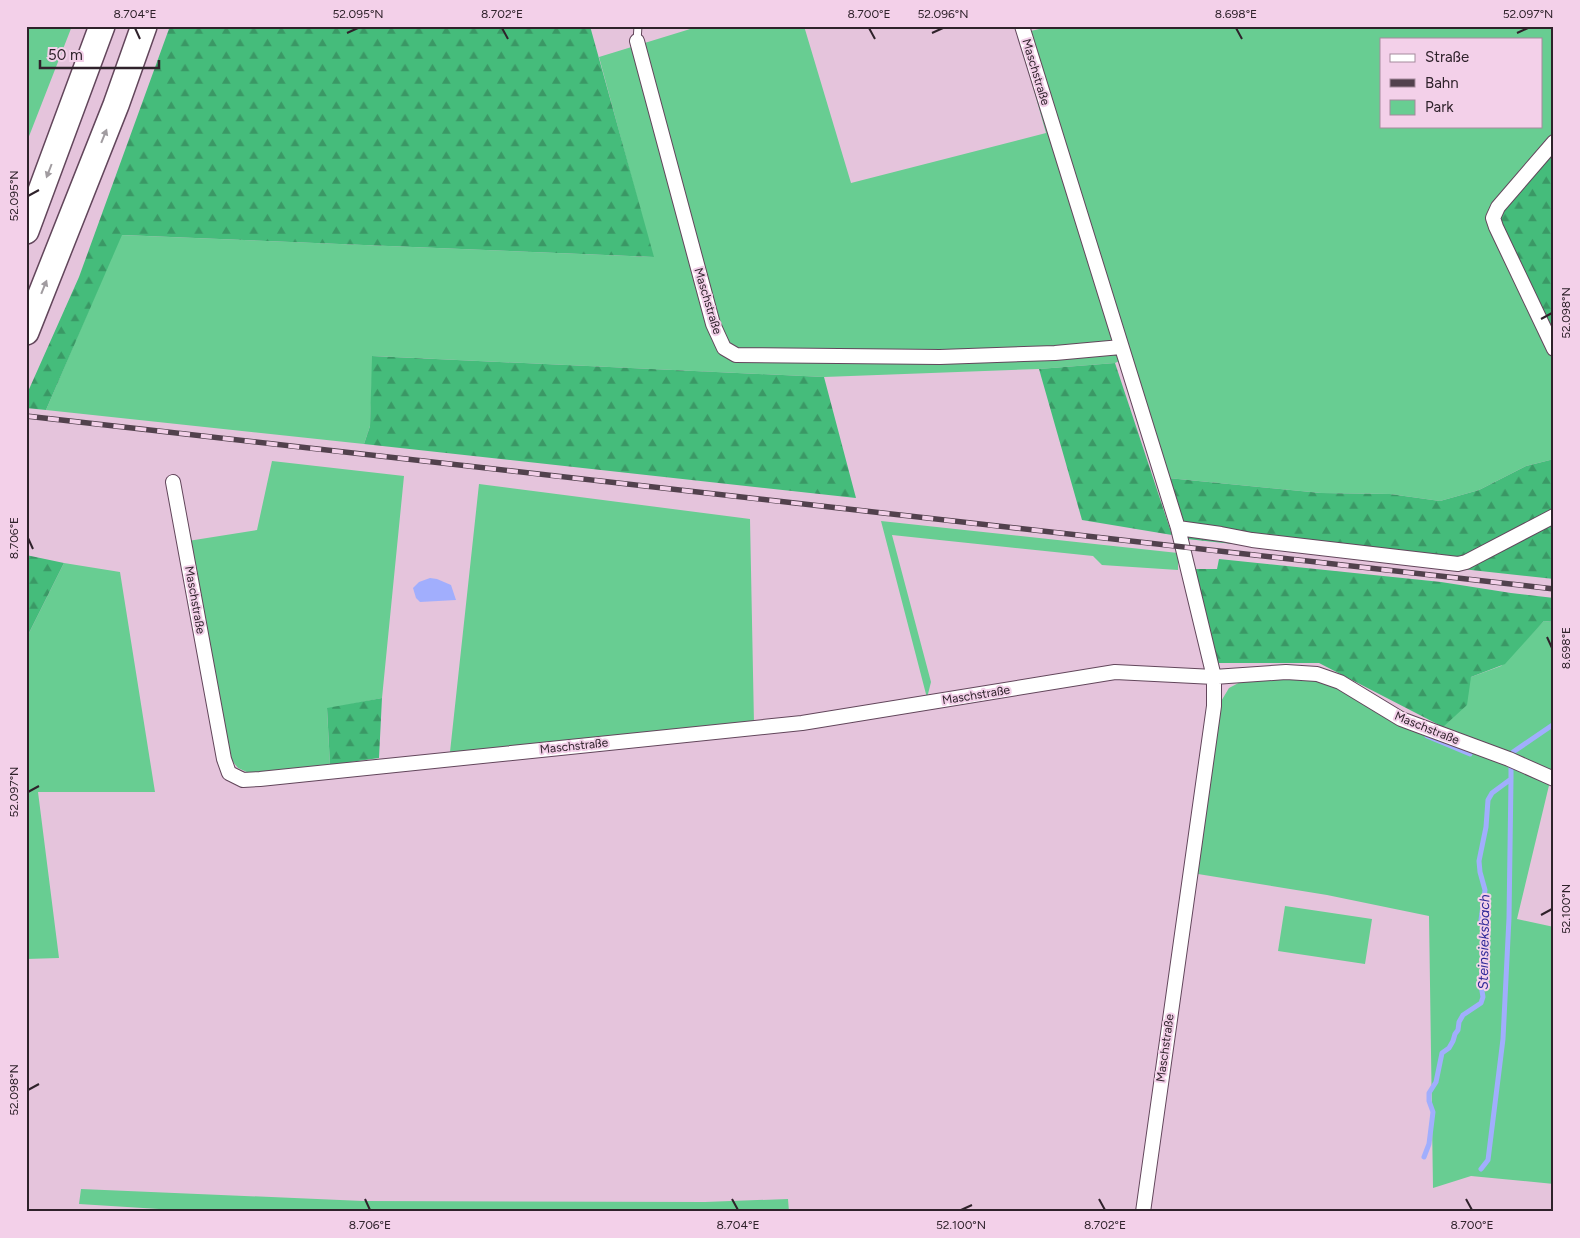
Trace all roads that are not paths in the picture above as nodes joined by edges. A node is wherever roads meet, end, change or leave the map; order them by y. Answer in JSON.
{"nodes":[{"id":1,"x":102,"y":26,"type":"edge"},
{"id":2,"x":144,"y":26,"type":"edge"},
{"id":3,"x":638,"y":26,"type":"edge"},
{"id":4,"x":1022,"y":26,"type":"edge"},
{"id":5,"x":637,"y":41,"type":"joint"},
{"id":6,"x":1554,"y":142,"type":"edge"},
{"id":7,"x":26,"y":230,"type":"edge"},
{"id":8,"x":26,"y":332,"type":"edge"},
{"id":9,"x":1121,"y":347,"type":"junction"},
{"id":10,"x":1554,"y":349,"type":"edge"},
{"id":11,"x":173,"y":482,"type":"dead end"},
{"id":12,"x":1554,"y":516,"type":"edge"},
{"id":13,"x":1178,"y":528,"type":"junction"},
{"id":14,"x":1214,"y":677,"type":"junction"},
{"id":15,"x":1554,"y":779,"type":"edge"},
{"id":16,"x":1143,"y":1212,"type":"edge"}],
"edges":[{"from":1,"to":7,"type":"highway","one_way":true},
{"from":8,"to":2,"type":"highway","one_way":true},
{"from":3,"to":5,"type":"lane"},
{"from":4,"to":9,"type":"street","name":"Maschstraße"},
{"from":5,"to":9,"type":"street","name":"Maschstraße"},
{"from":6,"to":10,"type":"street"},
{"from":9,"to":13,"type":"street","name":"Maschstraße"},
{"from":11,"to":14,"type":"street","name":"Maschstraße"},
{"from":12,"to":13,"type":"street"},
{"from":13,"to":14,"type":"street","name":"Maschstraße"},
{"from":14,"to":15,"type":"street","name":"Maschstraße"},
{"from":14,"to":16,"type":"street","name":"Maschstraße"}]}
